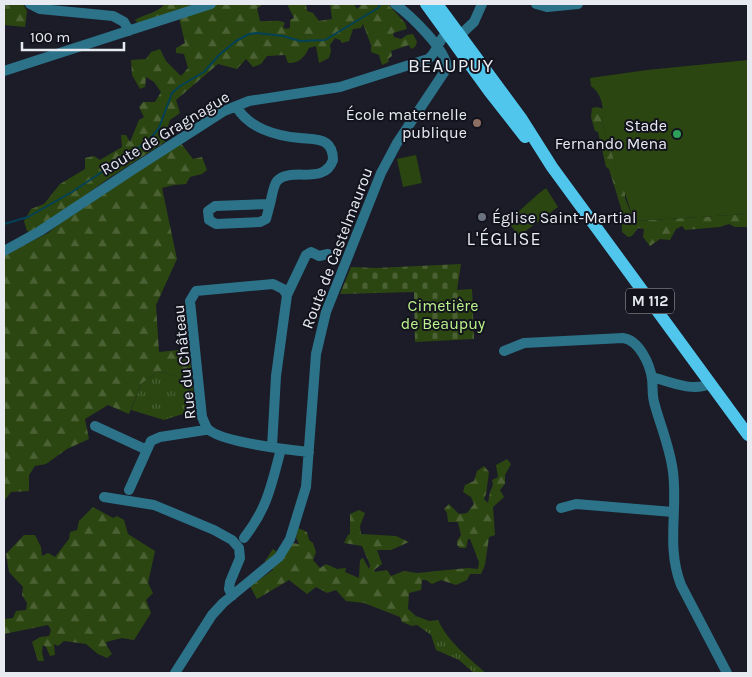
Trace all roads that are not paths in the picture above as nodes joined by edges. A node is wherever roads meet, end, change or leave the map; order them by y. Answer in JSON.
{"nodes":[{"id":1,"x":30,"y":4,"type":"edge"},
{"id":2,"x":211,"y":4,"type":"edge"},
{"id":3,"x":396,"y":4,"type":"edge"},
{"id":4,"x":426,"y":4,"type":"edge"},
{"id":5,"x":437,"y":4,"type":"edge"},
{"id":6,"x":482,"y":4,"type":"edge"},
{"id":7,"x":536,"y":4,"type":"edge"},
{"id":8,"x":578,"y":4,"type":"edge"},
{"id":9,"x":129,"y":31,"type":"junction"},
{"id":10,"x":453,"y":34,"type":"junction"},
{"id":11,"x":438,"y":46,"type":"junction"},
{"id":12,"x":4,"y":71,"type":"edge"},
{"id":13,"x":236,"y":106,"type":"junction"},
{"id":14,"x":270,"y":204,"type":"junction"},
{"id":15,"x":4,"y":251,"type":"edge"},
{"id":16,"x":328,"y":254,"type":"dead end"},
{"id":17,"x":287,"y":294,"type":"junction"},
{"id":18,"x":504,"y":351,"type":"dead end"},
{"id":19,"x":652,"y":377,"type":"junction"},
{"id":20,"x":710,"y":384,"type":"junction"},
{"id":21,"x":95,"y":426,"type":"dead end"},
{"id":22,"x":207,"y":428,"type":"junction"},
{"id":23,"x":748,"y":435,"type":"edge"},
{"id":24,"x":276,"y":448,"type":"junction"},
{"id":25,"x":146,"y":450,"type":"junction"},
{"id":26,"x":309,"y":452,"type":"junction"},
{"id":27,"x":129,"y":490,"type":"dead end"},
{"id":28,"x":104,"y":496,"type":"dead end"},
{"id":29,"x":561,"y":508,"type":"dead end"},
{"id":30,"x":673,"y":512,"type":"junction"},
{"id":31,"x":244,"y":538,"type":"dead end"},
{"id":32,"x":232,"y":596,"type":"junction"},
{"id":33,"x":174,"y":673,"type":"edge"},
{"id":34,"x":727,"y":673,"type":"edge"}],
"edges":[{"from":1,"to":9,"type":"street"},
{"from":2,"to":9,"type":"street"},
{"from":3,"to":11,"type":"street"},
{"from":4,"to":10,"type":"main road","number":"M 112"},
{"from":5,"to":10,"type":"main road","number":"M 112"},
{"from":6,"to":10,"type":"street","name":"Route de Gragnague"},
{"from":7,"to":8,"type":"street"},
{"from":9,"to":12,"type":"street"},
{"from":10,"to":11,"type":"street","name":"Route de Gragnague"},
{"from":10,"to":20,"type":"main road","number":"M 112"},
{"from":11,"to":13,"type":"street","name":"Route de Gragnague"},
{"from":11,"to":26,"type":"street","name":"Route de Castelmaurou"},
{"from":13,"to":14,"type":"street"},
{"from":13,"to":15,"type":"street","name":"Route de Gragnague"},
{"from":14,"to":14,"type":"street"},
{"from":16,"to":17,"type":"street"},
{"from":17,"to":22,"type":"street","name":"Rue du Château"},
{"from":17,"to":24,"type":"street"},
{"from":18,"to":19,"type":"street"},
{"from":19,"to":20,"type":"street"},
{"from":19,"to":30,"type":"street"},
{"from":20,"to":23,"type":"main road","number":"M 112"},
{"from":21,"to":25,"type":"street"},
{"from":22,"to":24,"type":"street","name":"Rue du Château"},
{"from":22,"to":25,"type":"street"},
{"from":24,"to":26,"type":"street","name":"Rue du Château"},
{"from":24,"to":31,"type":"street"},
{"from":25,"to":27,"type":"street"},
{"from":26,"to":32,"type":"street","name":"Route de Castelmaurou"},
{"from":28,"to":32,"type":"street"},
{"from":29,"to":30,"type":"street"},
{"from":30,"to":34,"type":"street"},
{"from":32,"to":33,"type":"street","name":"Route de Castelmaurou"}]}
